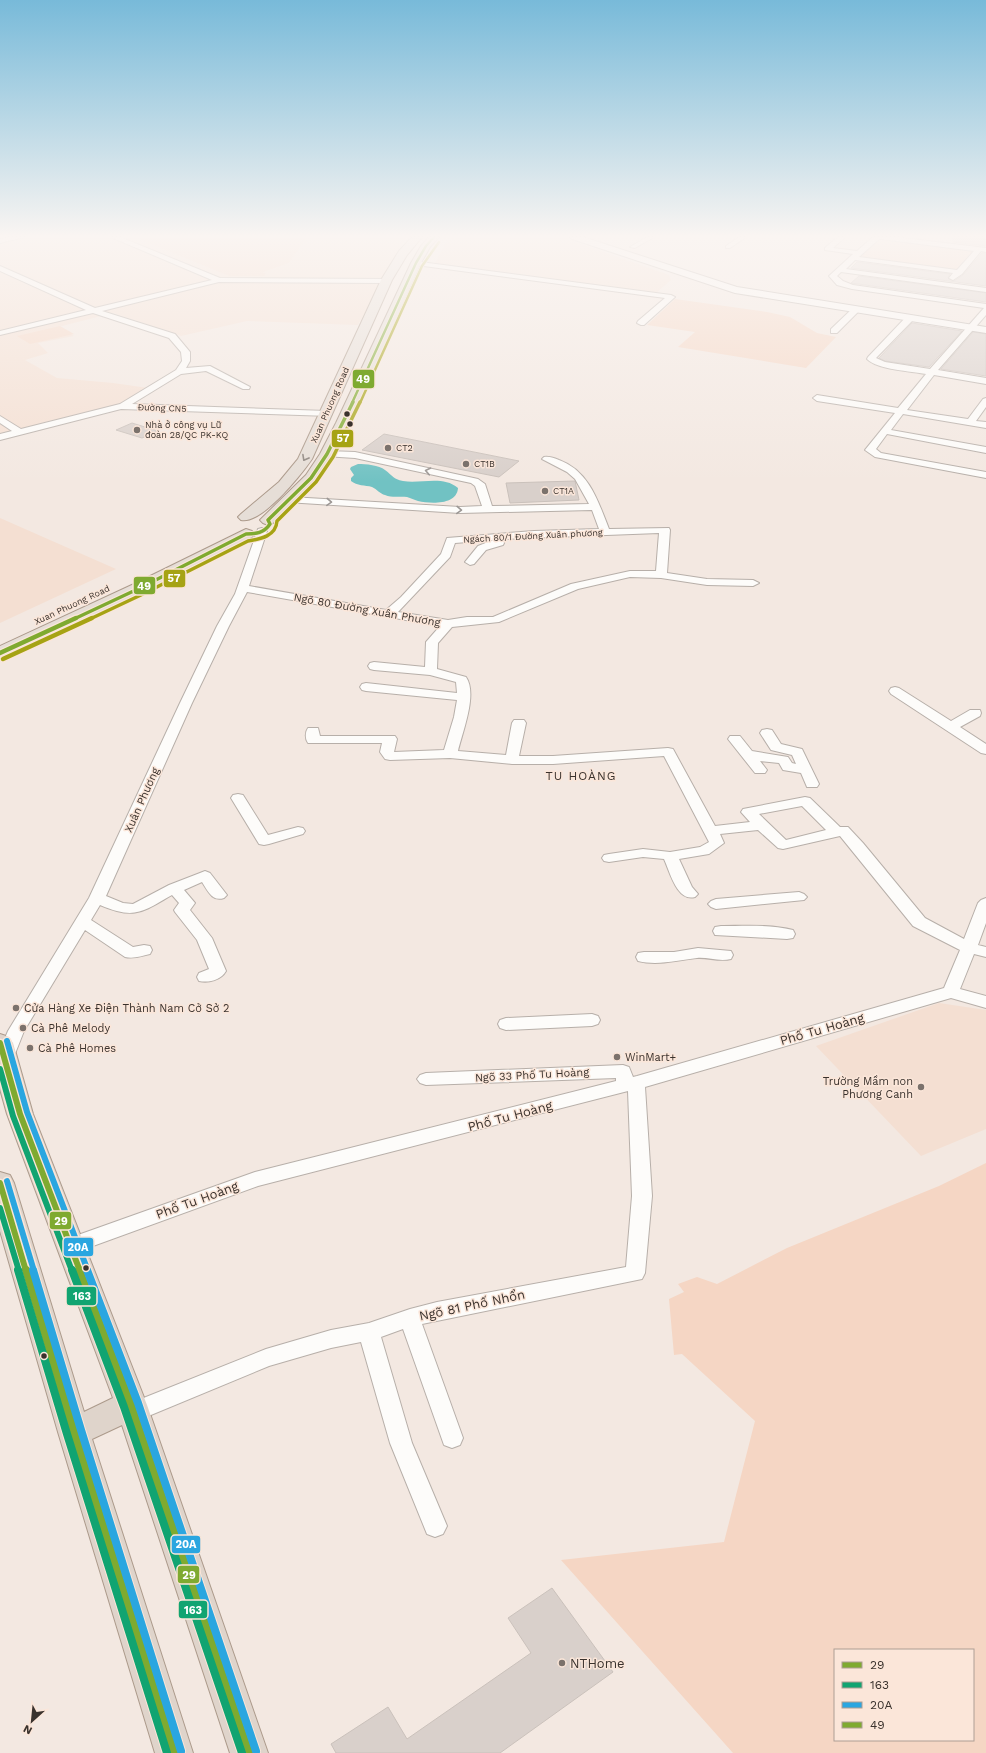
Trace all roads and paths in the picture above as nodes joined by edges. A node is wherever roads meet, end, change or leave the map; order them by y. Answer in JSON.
{"nodes":[{"id":1,"x":57,"y":319,"type":"edge"},
{"id":2,"x":120,"y":319,"type":"edge"},
{"id":3,"x":369,"y":319,"type":"edge"},
{"id":4,"x":391,"y":319,"type":"edge"},
{"id":5,"x":646,"y":319,"type":"edge"},
{"id":6,"x":847,"y":319,"type":"edge"},
{"id":7,"x":909,"y":319,"type":"edge"},
{"id":8,"x":916,"y":319,"type":"edge"},
{"id":9,"x":928,"y":319,"type":"edge"},
{"id":10,"x":978,"y":319,"type":"edge"},
{"id":11,"x":641,"y":323,"type":"dead end"},
{"id":12,"x":972,"y":326,"type":"junction"},
{"id":13,"x":986,"y":326,"type":"edge"},
{"id":14,"x":986,"y":330,"type":"edge"},
{"id":15,"x":834,"y":331,"type":"dead end"},
{"id":16,"x":0,"y":333,"type":"edge"},
{"id":17,"x":179,"y":372,"type":"junction"},
{"id":18,"x":932,"y":372,"type":"junction"},
{"id":19,"x":986,"y":381,"type":"edge"},
{"id":20,"x":246,"y":387,"type":"dead end"},
{"id":21,"x":817,"y":398,"type":"dead end"},
{"id":22,"x":986,"y":402,"type":"edge"},
{"id":23,"x":122,"y":406,"type":"junction"},
{"id":24,"x":901,"y":411,"type":"junction"},
{"id":25,"x":327,"y":414,"type":"junction"},
{"id":26,"x":0,"y":419,"type":"edge"},
{"id":27,"x":970,"y":423,"type":"junction"},
{"id":28,"x":986,"y":425,"type":"edge"},
{"id":29,"x":884,"y":431,"type":"junction"},
{"id":30,"x":20,"y":432,"type":"junction"},
{"id":31,"x":0,"y":437,"type":"edge"},
{"id":32,"x":986,"y":450,"type":"edge"},
{"id":33,"x":327,"y":454,"type":"junction"},
{"id":34,"x":547,"y":459,"type":"dead end"},
{"id":35,"x":986,"y":475,"type":"edge"},
{"id":36,"x":290,"y":500,"type":"junction"},
{"id":37,"x":595,"y":507,"type":"junction"},
{"id":38,"x":488,"y":510,"type":"junction"},
{"id":39,"x":245,"y":526,"type":"junction"},
{"id":40,"x":632,"y":527,"type":"dead end"},
{"id":41,"x":575,"y":529,"type":"dead end"},
{"id":42,"x":604,"y":529,"type":"junction"},
{"id":43,"x":496,"y":537,"type":"junction"},
{"id":44,"x":470,"y":562,"type":"dead end"},
{"id":45,"x":661,"y":576,"type":"junction"},
{"id":46,"x":753,"y":583,"type":"dead end"},
{"id":47,"x":242,"y":588,"type":"junction"},
{"id":48,"x":388,"y":614,"type":"junction"},
{"id":49,"x":448,"y":624,"type":"junction"},
{"id":50,"x":0,"y":638,"type":"edge"},
{"id":51,"x":0,"y":653,"type":"edge"},
{"id":52,"x":374,"y":666,"type":"dead end"},
{"id":53,"x":431,"y":671,"type":"junction"},
{"id":54,"x":366,"y":687,"type":"dead end"},
{"id":55,"x":895,"y":691,"type":"dead end"},
{"id":56,"x":462,"y":697,"type":"junction"},
{"id":57,"x":975,"y":713,"type":"dead end"},
{"id":58,"x":519,"y":723,"type":"dead end"},
{"id":59,"x":950,"y":727,"type":"junction"},
{"id":60,"x":767,"y":733,"type":"dead end"},
{"id":61,"x":735,"y":739,"type":"dead end"},
{"id":62,"x":311,"y":741,"type":"dead end"},
{"id":63,"x":986,"y":750,"type":"edge"},
{"id":64,"x":450,"y":754,"type":"junction"},
{"id":65,"x":749,"y":755,"type":"junction"},
{"id":66,"x":512,"y":760,"type":"junction"},
{"id":67,"x":806,"y":769,"type":"junction"},
{"id":68,"x":760,"y":770,"type":"dead end"},
{"id":69,"x":812,"y":784,"type":"dead end"},
{"id":70,"x":238,"y":798,"type":"dead end"},
{"id":71,"x":762,"y":825,"type":"junction"},
{"id":72,"x":298,"y":831,"type":"dead end"},
{"id":73,"x":710,"y":831,"type":"junction"},
{"id":74,"x":837,"y":832,"type":"junction"},
{"id":75,"x":670,"y":856,"type":"junction"},
{"id":76,"x":609,"y":858,"type":"dead end"},
{"id":77,"x":174,"y":888,"type":"junction"},
{"id":78,"x":690,"y":894,"type":"dead end"},
{"id":79,"x":219,"y":895,"type":"dead end"},
{"id":80,"x":799,"y":897,"type":"dead end"},
{"id":81,"x":97,"y":898,"type":"junction"},
{"id":82,"x":986,"y":902,"type":"edge"},
{"id":83,"x":716,"y":904,"type":"dead end"},
{"id":84,"x":83,"y":922,"type":"junction"},
{"id":85,"x":721,"y":931,"type":"dead end"},
{"id":86,"x":787,"y":934,"type":"dead end"},
{"id":87,"x":969,"y":948,"type":"junction"},
{"id":88,"x":144,"y":950,"type":"dead end"},
{"id":89,"x":986,"y":952,"type":"edge"},
{"id":90,"x":725,"y":954,"type":"dead end"},
{"id":91,"x":644,"y":957,"type":"dead end"},
{"id":92,"x":205,"y":977,"type":"dead end"},
{"id":93,"x":951,"y":992,"type":"junction"},
{"id":94,"x":986,"y":1002,"type":"edge"},
{"id":95,"x":592,"y":1020,"type":"dead end"},
{"id":96,"x":506,"y":1024,"type":"dead end"},
{"id":97,"x":3,"y":1052,"type":"edge"},
{"id":98,"x":426,"y":1079,"type":"dead end"},
{"id":99,"x":631,"y":1084,"type":"junction"},
{"id":100,"x":0,"y":1183,"type":"edge"},
{"id":101,"x":70,"y":1246,"type":"junction"},
{"id":102,"x":410,"y":1318,"type":"junction"},
{"id":103,"x":369,"y":1332,"type":"junction"},
{"id":104,"x":133,"y":1408,"type":"junction"},
{"id":105,"x":74,"y":1432,"type":"junction"},
{"id":106,"x":452,"y":1438,"type":"dead end"},
{"id":107,"x":434,"y":1526,"type":"dead end"},
{"id":108,"x":174,"y":1753,"type":"edge"},
{"id":109,"x":249,"y":1753,"type":"edge"}],
"edges":[{"from":1,"to":16,"type":"street"},
{"from":2,"to":17,"type":"street"},
{"from":3,"to":25,"type":"main road","name":"Xuan Phuong Road"},
{"from":4,"to":33,"type":"main road","name":"Xuan Phuong Road"},
{"from":5,"to":11,"type":"street"},
{"from":6,"to":15,"type":"street"},
{"from":7,"to":18,"type":"street"},
{"from":8,"to":12,"type":"main road"},
{"from":9,"to":12,"type":"main road"},
{"from":10,"to":12,"type":"street"},
{"from":12,"to":13,"type":"main road"},
{"from":12,"to":14,"type":"main road"},
{"from":12,"to":18,"type":"street"},
{"from":17,"to":20,"type":"street"},
{"from":17,"to":23,"type":"street"},
{"from":18,"to":19,"type":"street"},
{"from":18,"to":24,"type":"street"},
{"from":21,"to":24,"type":"street"},
{"from":22,"to":27,"type":"street"},
{"from":23,"to":25,"type":"street","name":"Đường CN5"},
{"from":23,"to":30,"type":"street","name":"Đường CN5"},
{"from":24,"to":27,"type":"street"},
{"from":24,"to":29,"type":"street"},
{"from":25,"to":39,"type":"main road","name":"Xuan Phuong Road","one_way":true},
{"from":26,"to":30,"type":"street"},
{"from":27,"to":28,"type":"street"},
{"from":29,"to":32,"type":"street"},
{"from":29,"to":35,"type":"street"},
{"from":30,"to":31,"type":"street","name":"Đường CN5"},
{"from":33,"to":36,"type":"main road","name":"Xuan Phuong Road"},
{"from":38,"to":33,"type":"street","one_way":true},
{"from":34,"to":37,"type":"street"},
{"from":36,"to":38,"type":"street","one_way":true},
{"from":36,"to":39,"type":"main road","name":"Xuan Phuong Road"},
{"from":37,"to":38,"type":"street"},
{"from":37,"to":42,"type":"street"},
{"from":39,"to":47,"type":"street","name":"Xuân Phương"},
{"from":39,"to":50,"type":"main road","name":"Xuan Phuong Road"},
{"from":39,"to":51,"type":"main road","name":"Xuan Phuong Road"},
{"from":40,"to":42,"type":"street"},
{"from":41,"to":42,"type":"street"},
{"from":43,"to":44,"type":"street"},
{"from":43,"to":45,"type":"street","name":"Ngách 80/1 Đường Xuân phương"},
{"from":43,"to":48,"type":"street","name":"Ngách 80/1 Đường Xuân phương"},
{"from":45,"to":46,"type":"street"},
{"from":45,"to":49,"type":"street"},
{"from":47,"to":48,"type":"street","name":"Ngõ 80 Đường Xuân Phương"},
{"from":47,"to":81,"type":"street","name":"Xuân Phương"},
{"from":48,"to":49,"type":"street","name":"Ngõ 80 Đường Xuân Phương"},
{"from":49,"to":53,"type":"street","name":"Ngõ 80 Đường Xuân Phương"},
{"from":52,"to":53,"type":"street"},
{"from":53,"to":56,"type":"street"},
{"from":54,"to":56,"type":"street"},
{"from":55,"to":59,"type":"street"},
{"from":56,"to":64,"type":"street"},
{"from":57,"to":59,"type":"street"},
{"from":58,"to":66,"type":"street"},
{"from":59,"to":63,"type":"street"},
{"from":60,"to":67,"type":"street"},
{"from":61,"to":65,"type":"street"},
{"from":62,"to":64,"type":"street"},
{"from":64,"to":66,"type":"street"},
{"from":65,"to":67,"type":"street"},
{"from":65,"to":68,"type":"street"},
{"from":66,"to":73,"type":"street"},
{"from":67,"to":69,"type":"street"},
{"from":70,"to":72,"type":"street"},
{"from":71,"to":73,"type":"street"},
{"from":71,"to":74,"type":"street"},
{"from":71,"to":74,"type":"street"},
{"from":73,"to":75,"type":"street"},
{"from":74,"to":87,"type":"street"},
{"from":75,"to":76,"type":"street"},
{"from":75,"to":78,"type":"street"},
{"from":77,"to":79,"type":"street"},
{"from":77,"to":81,"type":"street"},
{"from":77,"to":92,"type":"street"},
{"from":80,"to":83,"type":"street"},
{"from":81,"to":84,"type":"street","name":"Xuân Phương"},
{"from":82,"to":87,"type":"street"},
{"from":84,"to":88,"type":"street"},
{"from":84,"to":97,"type":"street","name":"Xuân Phương"},
{"from":85,"to":86,"type":"street"},
{"from":87,"to":89,"type":"street"},
{"from":87,"to":93,"type":"street"},
{"from":90,"to":91,"type":"street"},
{"from":93,"to":94,"type":"street"},
{"from":93,"to":99,"type":"street","name":"Phố Tu Hoàng"},
{"from":95,"to":96,"type":"street"},
{"from":97,"to":101,"type":"highway"},
{"from":98,"to":99,"type":"street","name":"Ngõ 33 Phố Tu Hoàng"},
{"from":99,"to":101,"type":"street","name":"Phố Tu Hoàng"},
{"from":99,"to":102,"type":"street","name":"Ngõ 81 Phố Nhổn"},
{"from":100,"to":105,"type":"highway"},
{"from":101,"to":104,"type":"highway"},
{"from":102,"to":103,"type":"street","name":"Ngõ 81 Phố Nhổn"},
{"from":102,"to":106,"type":"street"},
{"from":103,"to":104,"type":"street","name":"Ngõ 81 Phố Nhổn"},
{"from":103,"to":107,"type":"street"},
{"from":104,"to":105,"type":"highway"},
{"from":104,"to":109,"type":"highway"},
{"from":105,"to":108,"type":"highway"}]}
